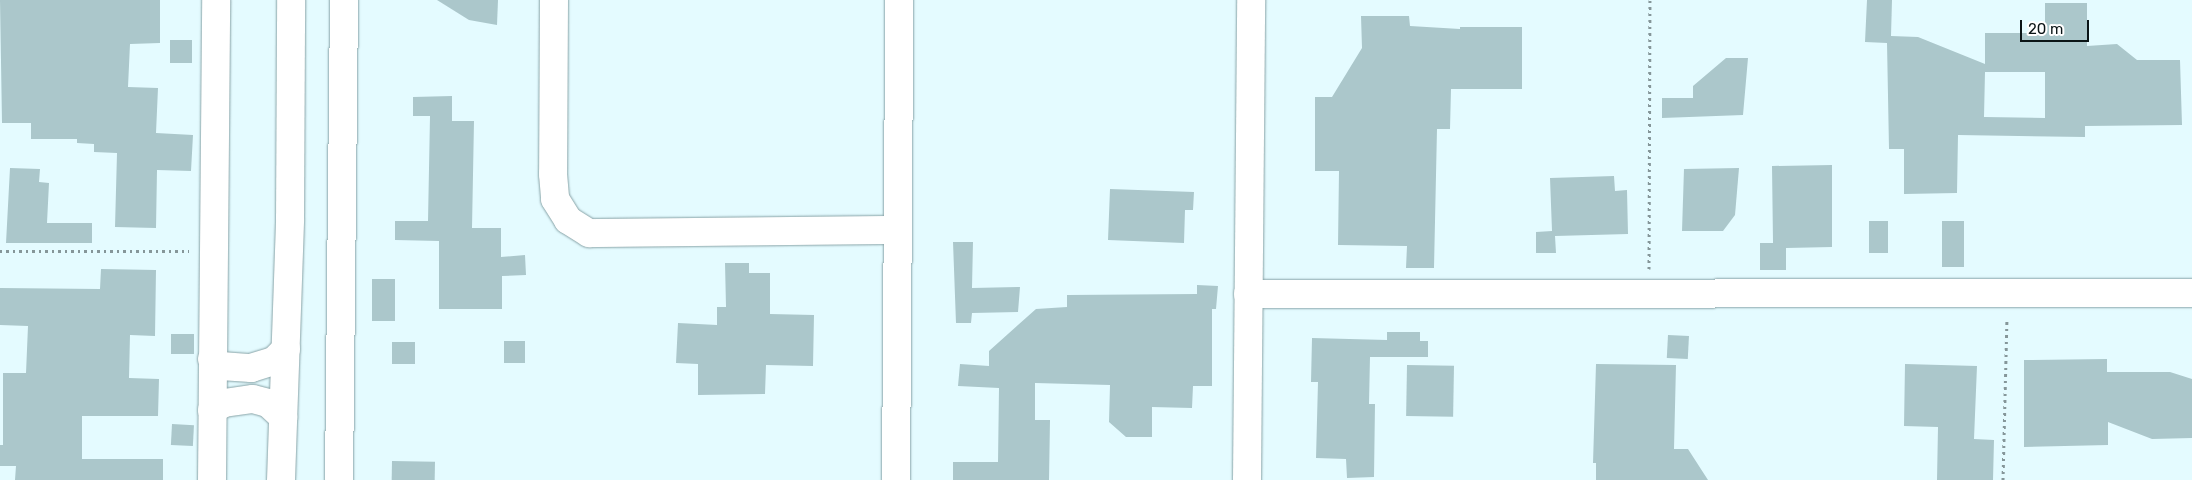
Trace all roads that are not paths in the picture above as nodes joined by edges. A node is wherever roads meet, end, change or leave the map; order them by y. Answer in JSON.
{"nodes":[{"id":1,"x":216,"y":0,"type":"edge"},
{"id":2,"x":291,"y":0,"type":"edge"},
{"id":3,"x":344,"y":0,"type":"edge"},
{"id":4,"x":554,"y":0,"type":"edge"},
{"id":5,"x":898,"y":0,"type":"edge"},
{"id":6,"x":1251,"y":0,"type":"edge"},
{"id":7,"x":896,"y":230,"type":"junction"},
{"id":8,"x":2192,"y":293,"type":"edge"},
{"id":9,"x":1248,"y":294,"type":"junction"},
{"id":10,"x":286,"y":349,"type":"junction"},
{"id":11,"x":212,"y":359,"type":"junction"},
{"id":12,"x":212,"y":410,"type":"junction"},
{"id":13,"x":283,"y":417,"type":"junction"},
{"id":14,"x":212,"y":480,"type":"edge"},
{"id":15,"x":281,"y":480,"type":"edge"},
{"id":16,"x":339,"y":480,"type":"edge"},
{"id":17,"x":896,"y":480,"type":"edge"},
{"id":18,"x":1247,"y":480,"type":"edge"}],
"edges":[{"from":1,"to":11,"type":"street"},
{"from":2,"to":10,"type":"street"},
{"from":3,"to":16,"type":"street"},
{"from":4,"to":7,"type":"street"},
{"from":5,"to":7,"type":"street"},
{"from":6,"to":9,"type":"street"},
{"from":7,"to":17,"type":"street"},
{"from":8,"to":9,"type":"street"},
{"from":9,"to":18,"type":"street"},
{"from":10,"to":11,"type":"street"},
{"from":10,"to":13,"type":"street"},
{"from":11,"to":12,"type":"street"},
{"from":12,"to":13,"type":"street"},
{"from":12,"to":14,"type":"street"},
{"from":13,"to":15,"type":"street"}]}
